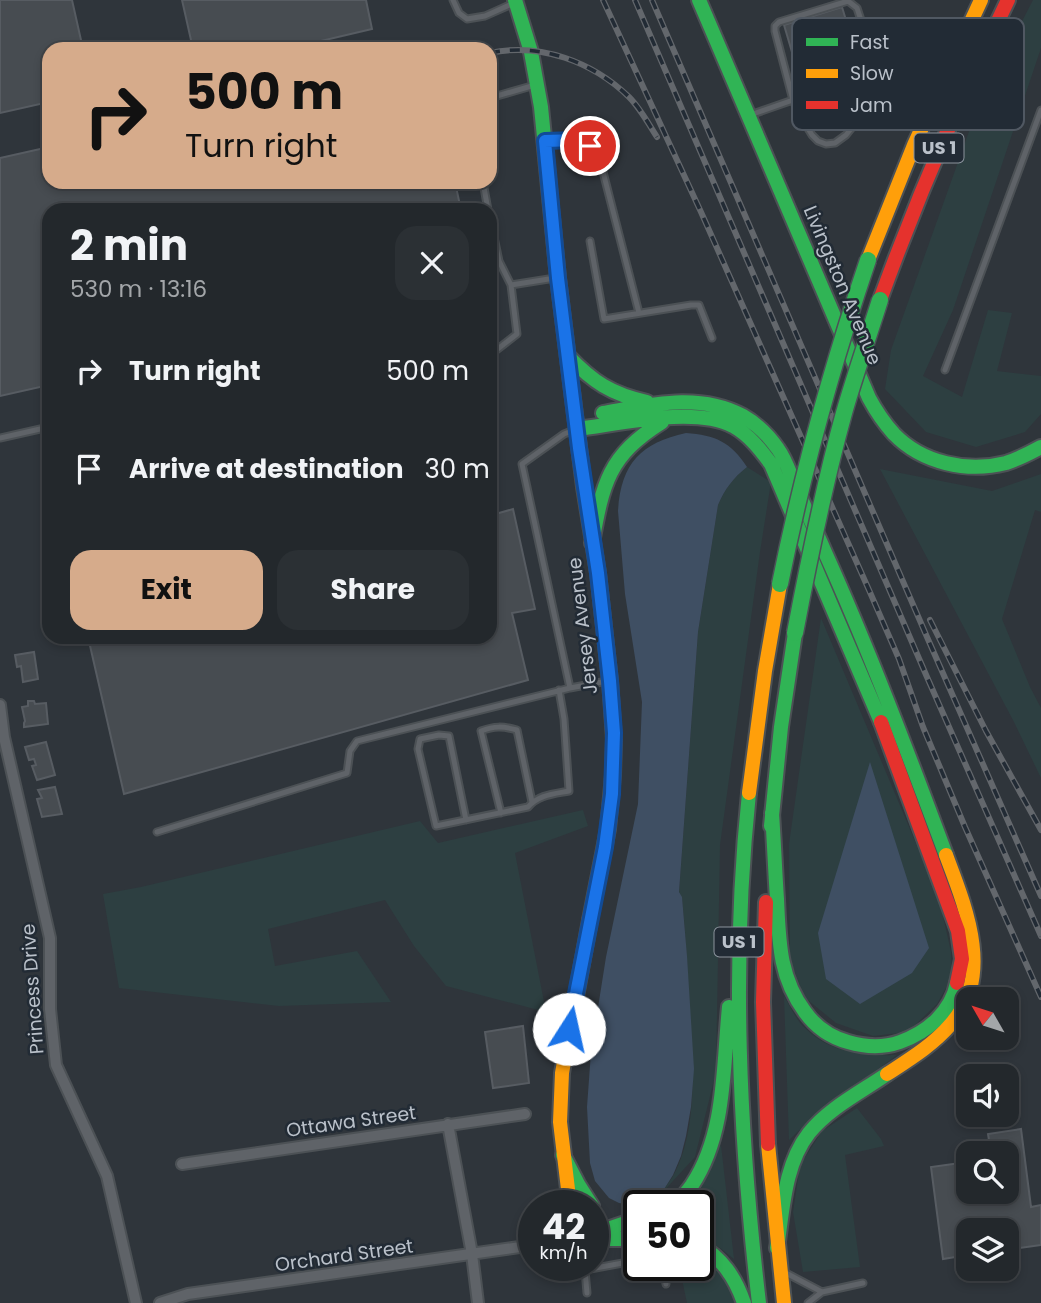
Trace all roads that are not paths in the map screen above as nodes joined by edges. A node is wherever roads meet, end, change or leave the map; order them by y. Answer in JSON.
{"nodes":[{"id":1,"x":453,"y":0,"type":"edge"},
{"id":2,"x":699,"y":0,"type":"edge"},
{"id":3,"x":971,"y":0,"type":"edge"},
{"id":4,"x":981,"y":0,"type":"edge"},
{"id":5,"x":1008,"y":0,"type":"edge"},
{"id":6,"x":516,"y":1,"type":"edge"},
{"id":7,"x":792,"y":18,"type":"edge"},
{"id":8,"x":792,"y":18,"type":"edge"},
{"id":9,"x":860,"y":18,"type":"edge"},
{"id":10,"x":965,"y":18,"type":"edge"},
{"id":11,"x":972,"y":18,"type":"edge"},
{"id":12,"x":1000,"y":18,"type":"edge"},
{"id":13,"x":538,"y":84,"type":"junction"},
{"id":14,"x":497,"y":96,"type":"edge"},
{"id":15,"x":792,"y":96,"type":"edge"},
{"id":16,"x":792,"y":100,"type":"edge"},
{"id":17,"x":1041,"y":110,"type":"edge"},
{"id":18,"x":748,"y":116,"type":"junction"},
{"id":19,"x":809,"y":130,"type":"edge"},
{"id":20,"x":850,"y":130,"type":"edge"},
{"id":21,"x":921,"y":130,"type":"edge"},
{"id":22,"x":947,"y":130,"type":"edge"},
{"id":23,"x":545,"y":141,"type":"junction"},
{"id":24,"x":590,"y":241,"type":"dead end"},
{"id":25,"x":497,"y":251,"type":"edge"},
{"id":26,"x":558,"y":278,"type":"junction"},
{"id":27,"x":511,"y":285,"type":"junction"},
{"id":28,"x":639,"y":313,"type":"junction"},
{"id":29,"x":712,"y":338,"type":"dead end"},
{"id":30,"x":497,"y":350,"type":"edge"},
{"id":31,"x":568,"y":356,"type":"junction"},
{"id":32,"x":945,"y":370,"type":"dead end"},
{"id":33,"x":667,"y":411,"type":"junction"},
{"id":34,"x":576,"y":423,"type":"junction"},
{"id":35,"x":42,"y":429,"type":"edge"},
{"id":36,"x":0,"y":438,"type":"edge"},
{"id":37,"x":1041,"y":447,"type":"edge"},
{"id":38,"x":592,"y":543,"type":"junction"},
{"id":39,"x":610,"y":681,"type":"junction"},
{"id":40,"x":570,"y":688,"type":"junction"},
{"id":41,"x":559,"y":691,"type":"junction"},
{"id":42,"x":0,"y":705,"type":"edge"},
{"id":43,"x":532,"y":802,"type":"junction"},
{"id":44,"x":501,"y":813,"type":"junction"},
{"id":45,"x":772,"y":813,"type":"junction"},
{"id":46,"x":466,"y":820,"type":"junction"},
{"id":47,"x":157,"y":832,"type":"dead end"},
{"id":48,"x":739,"y":937,"type":"junction"},
{"id":49,"x":525,"y":1114,"type":"dead end"},
{"id":50,"x":447,"y":1124,"type":"junction"},
{"id":51,"x":564,"y":1155,"type":"junction"},
{"id":52,"x":182,"y":1164,"type":"dead end"},
{"id":53,"x":568,"y":1190,"type":"edge"},
{"id":54,"x":582,"y":1190,"type":"edge"},
{"id":55,"x":688,"y":1190,"type":"edge"},
{"id":56,"x":518,"y":1247,"type":"edge"},
{"id":57,"x":777,"y":1248,"type":"junction"},
{"id":58,"x":472,"y":1254,"type":"junction"},
{"id":59,"x":714,"y":1254,"type":"edge"},
{"id":60,"x":779,"y":1270,"type":"junction"},
{"id":61,"x":586,"y":1281,"type":"edge"},
{"id":62,"x":666,"y":1281,"type":"edge"},
{"id":63,"x":863,"y":1283,"type":"dead end"},
{"id":64,"x":666,"y":1284,"type":"dead end"},
{"id":65,"x":822,"y":1292,"type":"junction"},
{"id":66,"x":587,"y":1293,"type":"dead end"},
{"id":67,"x":136,"y":1303,"type":"edge"},
{"id":68,"x":160,"y":1303,"type":"edge"},
{"id":69,"x":478,"y":1303,"type":"edge"},
{"id":70,"x":744,"y":1303,"type":"edge"},
{"id":71,"x":759,"y":1303,"type":"edge"},
{"id":72,"x":784,"y":1303,"type":"edge"},
{"id":73,"x":808,"y":1303,"type":"edge"}],
"edges":[{"from":1,"to":6,"type":"lane"},
{"from":2,"to":18,"type":"main road","name":"Livingston Avenue"},
{"from":3,"to":10,"type":"main road"},
{"from":4,"to":11,"type":"main road","number":"US 1"},
{"from":5,"to":12,"type":"main road","number":"US 1","bridge":true},
{"from":6,"to":13,"type":"main road","name":"Jersey Avenue"},
{"from":7,"to":9,"type":"lane"},
{"from":8,"to":15,"type":"lane"},
{"from":13,"to":14,"type":"lane"},
{"from":13,"to":23,"type":"main road","name":"Jersey Avenue"},
{"from":16,"to":18,"type":"lane"},
{"from":17,"to":32,"type":"lane"},
{"from":18,"to":37,"type":"main road","name":"Livingston Avenue"},
{"from":19,"to":20,"type":"lane"},
{"from":21,"to":48,"type":"main road","number":"US 1","bridge":true},
{"from":22,"to":45,"type":"main road","number":"US 1","bridge":true},
{"from":23,"to":26,"type":"main road","name":"Jersey Avenue"},
{"from":23,"to":28,"type":"lane"},
{"from":24,"to":28,"type":"lane"},
{"from":25,"to":27,"type":"lane"},
{"from":26,"to":27,"type":"lane"},
{"from":26,"to":31,"type":"main road","name":"Jersey Avenue"},
{"from":27,"to":30,"type":"lane"},
{"from":28,"to":29,"type":"lane"},
{"from":31,"to":33,"type":"main road"},
{"from":31,"to":34,"type":"main road","name":"Jersey Avenue"},
{"from":33,"to":34,"type":"main road"},
{"from":33,"to":38,"type":"main road"},
{"from":33,"to":45,"type":"main road"},
{"from":33,"to":57,"type":"main road"},
{"from":34,"to":38,"type":"main road","name":"Jersey Avenue"},
{"from":34,"to":40,"type":"lane"},
{"from":35,"to":36,"type":"lane"},
{"from":38,"to":39,"type":"main road","name":"Jersey Avenue"},
{"from":39,"to":40,"type":"lane"},
{"from":39,"to":51,"type":"main road","name":"Jersey Avenue"},
{"from":40,"to":41,"type":"lane"},
{"from":41,"to":43,"type":"lane"},
{"from":41,"to":47,"type":"lane"},
{"from":42,"to":67,"type":"street","name":"Princess Drive"},
{"from":43,"to":44,"type":"lane"},
{"from":43,"to":44,"type":"lane"},
{"from":44,"to":46,"type":"lane"},
{"from":45,"to":57,"type":"main road","number":"US 1"},
{"from":46,"to":46,"type":"lane"},
{"from":48,"to":55,"type":"main road"},
{"from":48,"to":71,"type":"main road","number":"US 1"},
{"from":49,"to":50,"type":"street","name":"Ottawa Street"},
{"from":50,"to":52,"type":"street","name":"Ottawa Street"},
{"from":50,"to":58,"type":"street"},
{"from":51,"to":53,"type":"main road","name":"Jersey Avenue"},
{"from":51,"to":54,"type":"main road"},
{"from":56,"to":58,"type":"street","name":"Orchard Street"},
{"from":57,"to":60,"type":"main road","number":"US 1"},
{"from":58,"to":68,"type":"street","name":"Orchard Street"},
{"from":58,"to":69,"type":"street"},
{"from":59,"to":70,"type":"main road"},
{"from":60,"to":65,"type":"lane"},
{"from":60,"to":72,"type":"main road","number":"US 1"},
{"from":61,"to":66,"type":"lane"},
{"from":62,"to":64,"type":"lane"},
{"from":63,"to":65,"type":"lane"},
{"from":65,"to":73,"type":"lane"}]}
